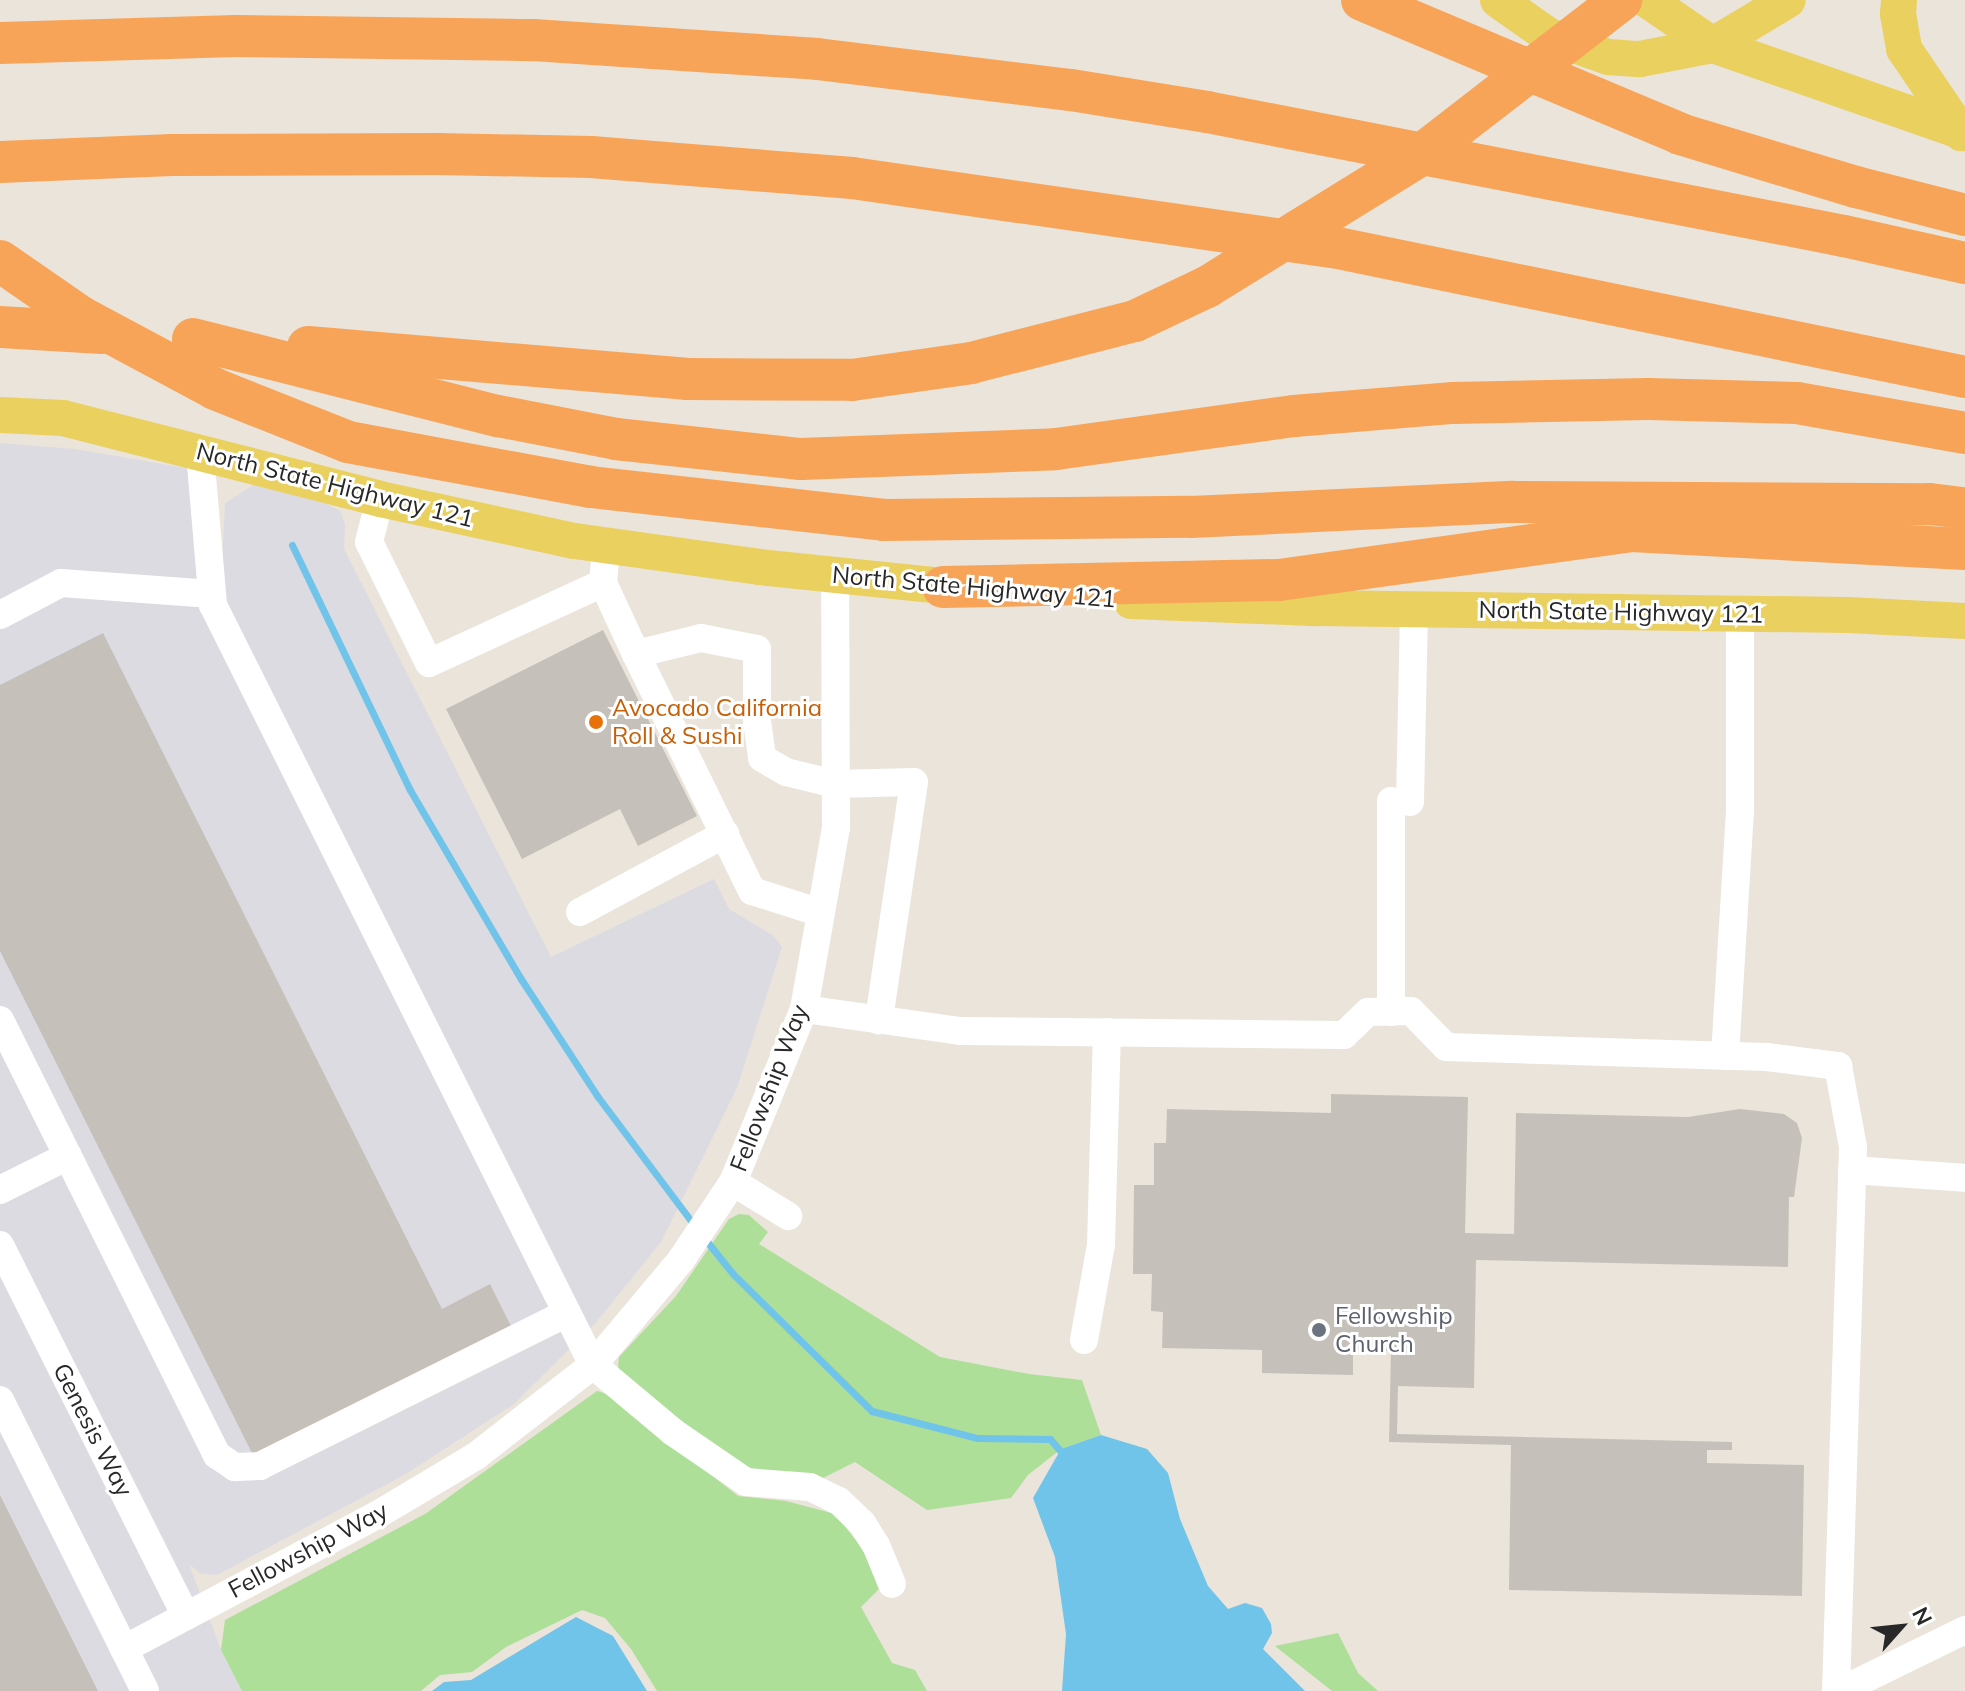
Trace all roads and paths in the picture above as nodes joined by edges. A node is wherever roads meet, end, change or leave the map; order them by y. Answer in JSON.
{"nodes":[{"id":1,"x":1362,"y":0,"type":"edge"},
{"id":2,"x":1498,"y":0,"type":"edge"},
{"id":3,"x":1621,"y":0,"type":"edge"},
{"id":4,"x":1647,"y":0,"type":"edge"},
{"id":5,"x":1788,"y":0,"type":"edge"},
{"id":6,"x":1899,"y":0,"type":"edge"},
{"id":7,"x":0,"y":43,"type":"edge"},
{"id":8,"x":1713,"y":45,"type":"junction"},
{"id":9,"x":1963,"y":133,"type":"edge"},
{"id":10,"x":0,"y":162,"type":"edge"},
{"id":11,"x":1965,"y":215,"type":"edge"},
{"id":12,"x":0,"y":261,"type":"edge"},
{"id":13,"x":1965,"y":263,"type":"edge"},
{"id":14,"x":0,"y":327,"type":"edge"},
{"id":15,"x":193,"y":339,"type":"junction"},
{"id":16,"x":1965,"y":377,"type":"edge"},
{"id":17,"x":0,"y":415,"type":"edge"},
{"id":18,"x":1965,"y":433,"type":"edge"},
{"id":19,"x":200,"y":453,"type":"junction"},
{"id":20,"x":380,"y":499,"type":"junction"},
{"id":21,"x":1965,"y":508,"type":"edge"},
{"id":22,"x":606,"y":546,"type":"junction"},
{"id":23,"x":1965,"y":549,"type":"edge"},
{"id":24,"x":835,"y":575,"type":"junction"},
{"id":25,"x":603,"y":583,"type":"junction"},
{"id":26,"x":943,"y":587,"type":"junction"},
{"id":27,"x":212,"y":594,"type":"junction"},
{"id":28,"x":1414,"y":609,"type":"junction"},
{"id":29,"x":1740,"y":614,"type":"junction"},
{"id":30,"x":0,"y":615,"type":"edge"},
{"id":31,"x":1965,"y":621,"type":"edge"},
{"id":32,"x":636,"y":654,"type":"junction"},
{"id":33,"x":835,"y":784,"type":"junction"},
{"id":34,"x":725,"y":834,"type":"junction"},
{"id":35,"x":580,"y":912,"type":"dead end"},
{"id":36,"x":821,"y":913,"type":"junction"},
{"id":37,"x":804,"y":1009,"type":"junction"},
{"id":38,"x":1391,"y":1012,"type":"junction"},
{"id":39,"x":0,"y":1020,"type":"edge"},
{"id":40,"x":879,"y":1020,"type":"junction"},
{"id":41,"x":1107,"y":1032,"type":"junction"},
{"id":42,"x":1725,"y":1056,"type":"junction"},
{"id":43,"x":68,"y":1156,"type":"junction"},
{"id":44,"x":1852,"y":1170,"type":"junction"},
{"id":45,"x":1965,"y":1178,"type":"edge"},
{"id":46,"x":733,"y":1182,"type":"junction"},
{"id":47,"x":0,"y":1190,"type":"edge"},
{"id":48,"x":788,"y":1216,"type":"dead end"},
{"id":49,"x":0,"y":1245,"type":"edge"},
{"id":50,"x":567,"y":1313,"type":"junction"},
{"id":51,"x":1084,"y":1340,"type":"dead end"},
{"id":52,"x":593,"y":1365,"type":"junction"},
{"id":53,"x":0,"y":1400,"type":"edge"},
{"id":54,"x":892,"y":1584,"type":"dead end"},
{"id":55,"x":186,"y":1616,"type":"junction"},
{"id":56,"x":1965,"y":1630,"type":"edge"},
{"id":57,"x":124,"y":1649,"type":"junction"},
{"id":58,"x":145,"y":1691,"type":"edge"},
{"id":59,"x":1838,"y":1691,"type":"edge"}],
"edges":[{"from":1,"to":11,"type":"highway"},
{"from":2,"to":8,"type":"main road"},
{"from":3,"to":15,"type":"highway"},
{"from":4,"to":8,"type":"main road"},
{"from":5,"to":8,"type":"main road"},
{"from":6,"to":9,"type":"main road"},
{"from":7,"to":13,"type":"highway"},
{"from":8,"to":9,"type":"main road"},
{"from":10,"to":16,"type":"highway"},
{"from":12,"to":21,"type":"highway"},
{"from":14,"to":15,"type":"highway"},
{"from":15,"to":18,"type":"highway"},
{"from":17,"to":19,"type":"main road","name":"North State Highway 121"},
{"from":19,"to":20,"type":"main road","name":"North State Highway 121"},
{"from":19,"to":27,"type":"street"},
{"from":20,"to":22,"type":"main road","name":"North State Highway 121"},
{"from":20,"to":25,"type":"street"},
{"from":22,"to":24,"type":"main road","name":"North State Highway 121"},
{"from":22,"to":25,"type":"street"},
{"from":23,"to":26,"type":"highway"},
{"from":24,"to":26,"type":"main road","name":"North State Highway 121"},
{"from":24,"to":33,"type":"street","name":"Fellowship Way"},
{"from":25,"to":32,"type":"street"},
{"from":26,"to":28,"type":"main road","name":"North State Highway 121"},
{"from":27,"to":30,"type":"street"},
{"from":27,"to":50,"type":"street"},
{"from":28,"to":29,"type":"main road","name":"North State Highway 121"},
{"from":28,"to":38,"type":"street"},
{"from":29,"to":31,"type":"main road","name":"North State Highway 121"},
{"from":29,"to":42,"type":"street"},
{"from":32,"to":33,"type":"street"},
{"from":32,"to":34,"type":"street"},
{"from":33,"to":36,"type":"street","name":"Fellowship Way"},
{"from":33,"to":40,"type":"street"},
{"from":34,"to":35,"type":"street"},
{"from":34,"to":36,"type":"street"},
{"from":36,"to":37,"type":"street","name":"Fellowship Way"},
{"from":37,"to":40,"type":"street"},
{"from":37,"to":46,"type":"street","name":"Fellowship Way"},
{"from":38,"to":41,"type":"street"},
{"from":38,"to":42,"type":"street"},
{"from":39,"to":43,"type":"street"},
{"from":40,"to":41,"type":"street"},
{"from":41,"to":51,"type":"street"},
{"from":42,"to":44,"type":"street"},
{"from":43,"to":47,"type":"street"},
{"from":43,"to":50,"type":"street"},
{"from":44,"to":45,"type":"street"},
{"from":44,"to":59,"type":"street"},
{"from":46,"to":48,"type":"street"},
{"from":46,"to":52,"type":"street","name":"Fellowship Way"},
{"from":49,"to":55,"type":"street","name":"Genesis Way"},
{"from":50,"to":52,"type":"street"},
{"from":52,"to":54,"type":"street"},
{"from":52,"to":55,"type":"street","name":"Fellowship Way"},
{"from":53,"to":57,"type":"street"},
{"from":55,"to":57,"type":"street","name":"Fellowship Way"},
{"from":56,"to":59,"type":"street"},
{"from":57,"to":58,"type":"street"}]}
